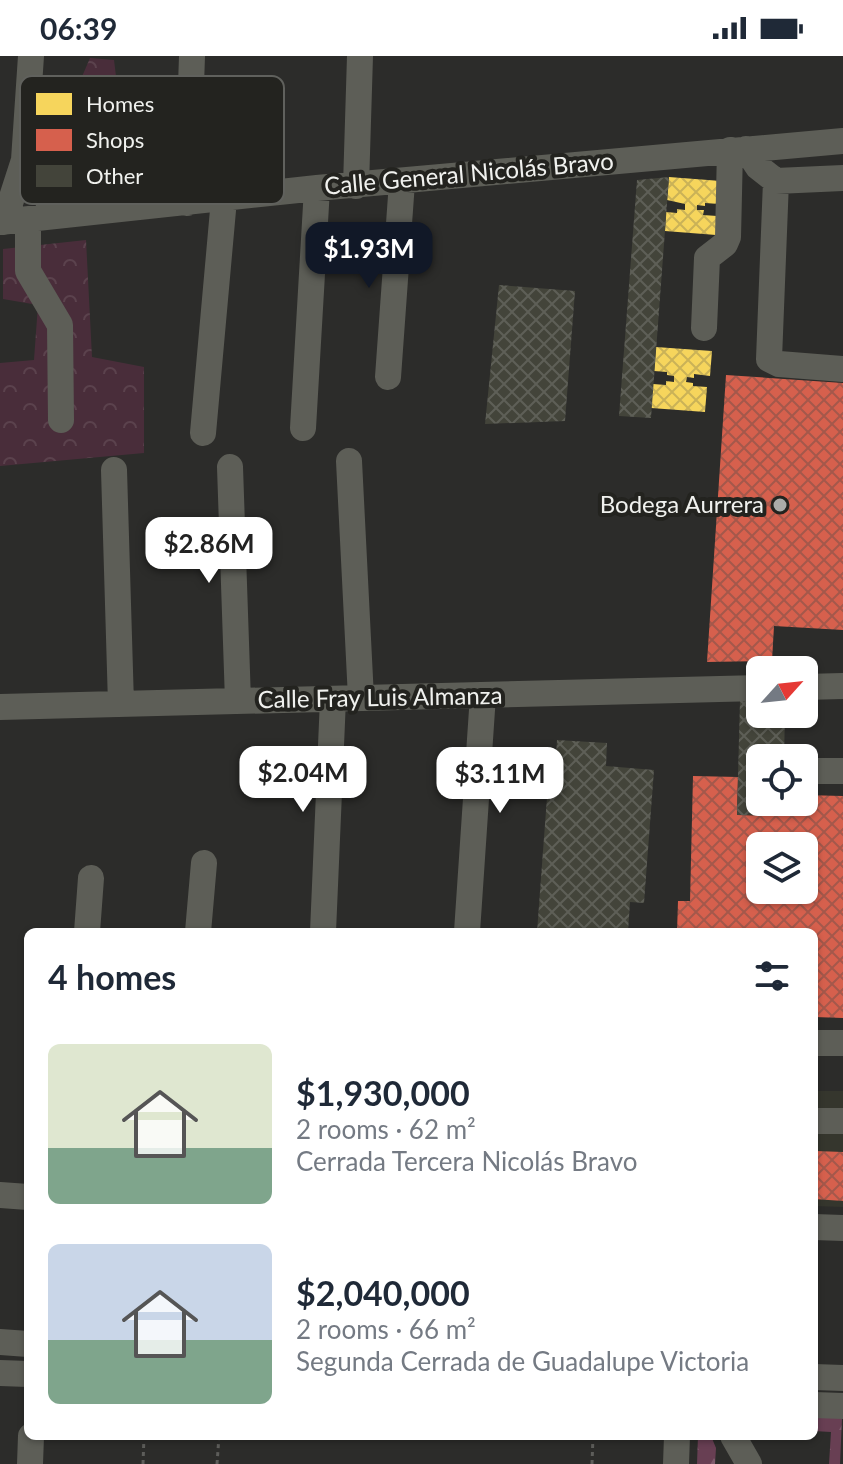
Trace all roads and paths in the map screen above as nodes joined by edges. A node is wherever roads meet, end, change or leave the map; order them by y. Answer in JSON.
{"nodes":[{"id":1,"x":31,"y":56,"type":"edge"},
{"id":2,"x":192,"y":56,"type":"edge"},
{"id":3,"x":360,"y":56,"type":"edge"},
{"id":4,"x":30,"y":76,"type":"edge"},
{"id":5,"x":191,"y":76,"type":"edge"},
{"id":6,"x":843,"y":141,"type":"edge"},
{"id":7,"x":738,"y":149,"type":"junction"},
{"id":8,"x":843,"y":178,"type":"edge"},
{"id":9,"x":20,"y":179,"type":"edge"},
{"id":10,"x":776,"y":181,"type":"junction"},
{"id":11,"x":402,"y":182,"type":"junction"},
{"id":12,"x":356,"y":186,"type":"junction"},
{"id":13,"x":317,"y":188,"type":"junction"},
{"id":14,"x":284,"y":192,"type":"edge"},
{"id":15,"x":50,"y":204,"type":"edge"},
{"id":16,"x":177,"y":204,"type":"edge"},
{"id":17,"x":224,"y":204,"type":"edge"},
{"id":18,"x":57,"y":216,"type":"junction"},
{"id":19,"x":11,"y":221,"type":"edge"},
{"id":20,"x":704,"y":328,"type":"dead end"},
{"id":21,"x":843,"y":369,"type":"edge"},
{"id":22,"x":388,"y":377,"type":"dead end"},
{"id":23,"x":61,"y":420,"type":"dead end"},
{"id":24,"x":303,"y":428,"type":"dead end"},
{"id":25,"x":203,"y":433,"type":"dead end"},
{"id":26,"x":349,"y":461,"type":"dead end"},
{"id":27,"x":230,"y":467,"type":"dead end"},
{"id":28,"x":114,"y":470,"type":"dead end"},
{"id":29,"x":843,"y":686,"type":"edge"},
{"id":30,"x":818,"y":687,"type":"edge"},
{"id":31,"x":746,"y":688,"type":"edge"},
{"id":32,"x":483,"y":695,"type":"junction"},
{"id":33,"x":361,"y":698,"type":"junction"},
{"id":34,"x":333,"y":699,"type":"junction"},
{"id":35,"x":238,"y":701,"type":"junction"},
{"id":36,"x":121,"y":704,"type":"junction"},
{"id":37,"x":0,"y":707,"type":"edge"},
{"id":38,"x":818,"y":771,"type":"edge"},
{"id":39,"x":843,"y":771,"type":"edge"},
{"id":40,"x":204,"y":863,"type":"dead end"},
{"id":41,"x":91,"y":878,"type":"dead end"},
{"id":42,"x":87,"y":928,"type":"edge"},
{"id":43,"x":198,"y":928,"type":"edge"},
{"id":44,"x":323,"y":928,"type":"edge"},
{"id":45,"x":467,"y":928,"type":"edge"},
{"id":46,"x":818,"y":1043,"type":"edge"},
{"id":47,"x":843,"y":1043,"type":"edge"},
{"id":48,"x":818,"y":1121,"type":"edge"},
{"id":49,"x":843,"y":1121,"type":"edge"},
{"id":50,"x":0,"y":1195,"type":"edge"},
{"id":51,"x":24,"y":1197,"type":"edge"},
{"id":52,"x":818,"y":1227,"type":"edge"},
{"id":53,"x":843,"y":1228,"type":"edge"},
{"id":54,"x":0,"y":1342,"type":"edge"},
{"id":55,"x":24,"y":1344,"type":"edge"},
{"id":56,"x":0,"y":1373,"type":"edge"},
{"id":57,"x":24,"y":1374,"type":"edge"},
{"id":58,"x":818,"y":1377,"type":"edge"},
{"id":59,"x":843,"y":1378,"type":"edge"},
{"id":60,"x":818,"y":1405,"type":"edge"},
{"id":61,"x":843,"y":1406,"type":"edge"},
{"id":62,"x":31,"y":1440,"type":"edge"},
{"id":63,"x":144,"y":1440,"type":"edge"},
{"id":64,"x":219,"y":1440,"type":"edge"},
{"id":65,"x":593,"y":1440,"type":"edge"},
{"id":66,"x":677,"y":1440,"type":"edge"},
{"id":67,"x":723,"y":1440,"type":"edge"},
{"id":68,"x":735,"y":1440,"type":"edge"},
{"id":69,"x":30,"y":1464,"type":"edge"},
{"id":70,"x":143,"y":1464,"type":"edge"},
{"id":71,"x":217,"y":1464,"type":"edge"},
{"id":72,"x":592,"y":1464,"type":"edge"},
{"id":73,"x":676,"y":1464,"type":"edge"},
{"id":74,"x":726,"y":1464,"type":"edge"},
{"id":75,"x":749,"y":1464,"type":"edge"}],
"edges":[{"from":1,"to":4,"type":"street"},
{"from":2,"to":5,"type":"street"},
{"from":3,"to":12,"type":"street"},
{"from":6,"to":7,"type":"street","name":"Calle General Nicolás Bravo"},
{"from":7,"to":10,"type":"street"},
{"from":7,"to":11,"type":"street","name":"Calle General Nicolás Bravo"},
{"from":7,"to":20,"type":"street"},
{"from":8,"to":10,"type":"street"},
{"from":9,"to":19,"type":"street"},
{"from":10,"to":21,"type":"street"},
{"from":11,"to":12,"type":"street","name":"Calle General Nicolás Bravo"},
{"from":11,"to":22,"type":"street"},
{"from":12,"to":13,"type":"street","name":"Calle General Nicolás Bravo"},
{"from":13,"to":14,"type":"street","name":"Calle General Nicolás Bravo"},
{"from":13,"to":24,"type":"street"},
{"from":15,"to":18,"type":"street"},
{"from":16,"to":18,"type":"street","name":"Calle General Nicolás Bravo"},
{"from":17,"to":25,"type":"street"},
{"from":18,"to":19,"type":"street","name":"Calle General Nicolás Bravo"},
{"from":19,"to":23,"type":"street"},
{"from":26,"to":33,"type":"street"},
{"from":27,"to":35,"type":"street"},
{"from":28,"to":36,"type":"street"},
{"from":29,"to":30,"type":"street"},
{"from":31,"to":32,"type":"street","name":"Calle Fray Luis Almanza"},
{"from":32,"to":33,"type":"street","name":"Calle Fray Luis Almanza"},
{"from":32,"to":45,"type":"street"},
{"from":33,"to":34,"type":"street","name":"Calle Fray Luis Almanza"},
{"from":34,"to":35,"type":"street","name":"Calle Fray Luis Almanza"},
{"from":34,"to":44,"type":"street"},
{"from":35,"to":36,"type":"street","name":"Calle Fray Luis Almanza"},
{"from":36,"to":37,"type":"street","name":"Calle Fray Luis Almanza"},
{"from":38,"to":39,"type":"street"},
{"from":40,"to":43,"type":"street"},
{"from":41,"to":42,"type":"street"},
{"from":46,"to":47,"type":"street"},
{"from":48,"to":49,"type":"street"},
{"from":50,"to":51,"type":"street"},
{"from":52,"to":53,"type":"street"},
{"from":54,"to":55,"type":"street"},
{"from":56,"to":57,"type":"street"},
{"from":58,"to":59,"type":"street"},
{"from":60,"to":61,"type":"street"},
{"from":62,"to":69,"type":"street"},
{"from":63,"to":70,"type":"path"},
{"from":64,"to":71,"type":"path"},
{"from":65,"to":72,"type":"path"},
{"from":66,"to":73,"type":"street"},
{"from":67,"to":74,"type":"street"},
{"from":68,"to":75,"type":"street"}]}
